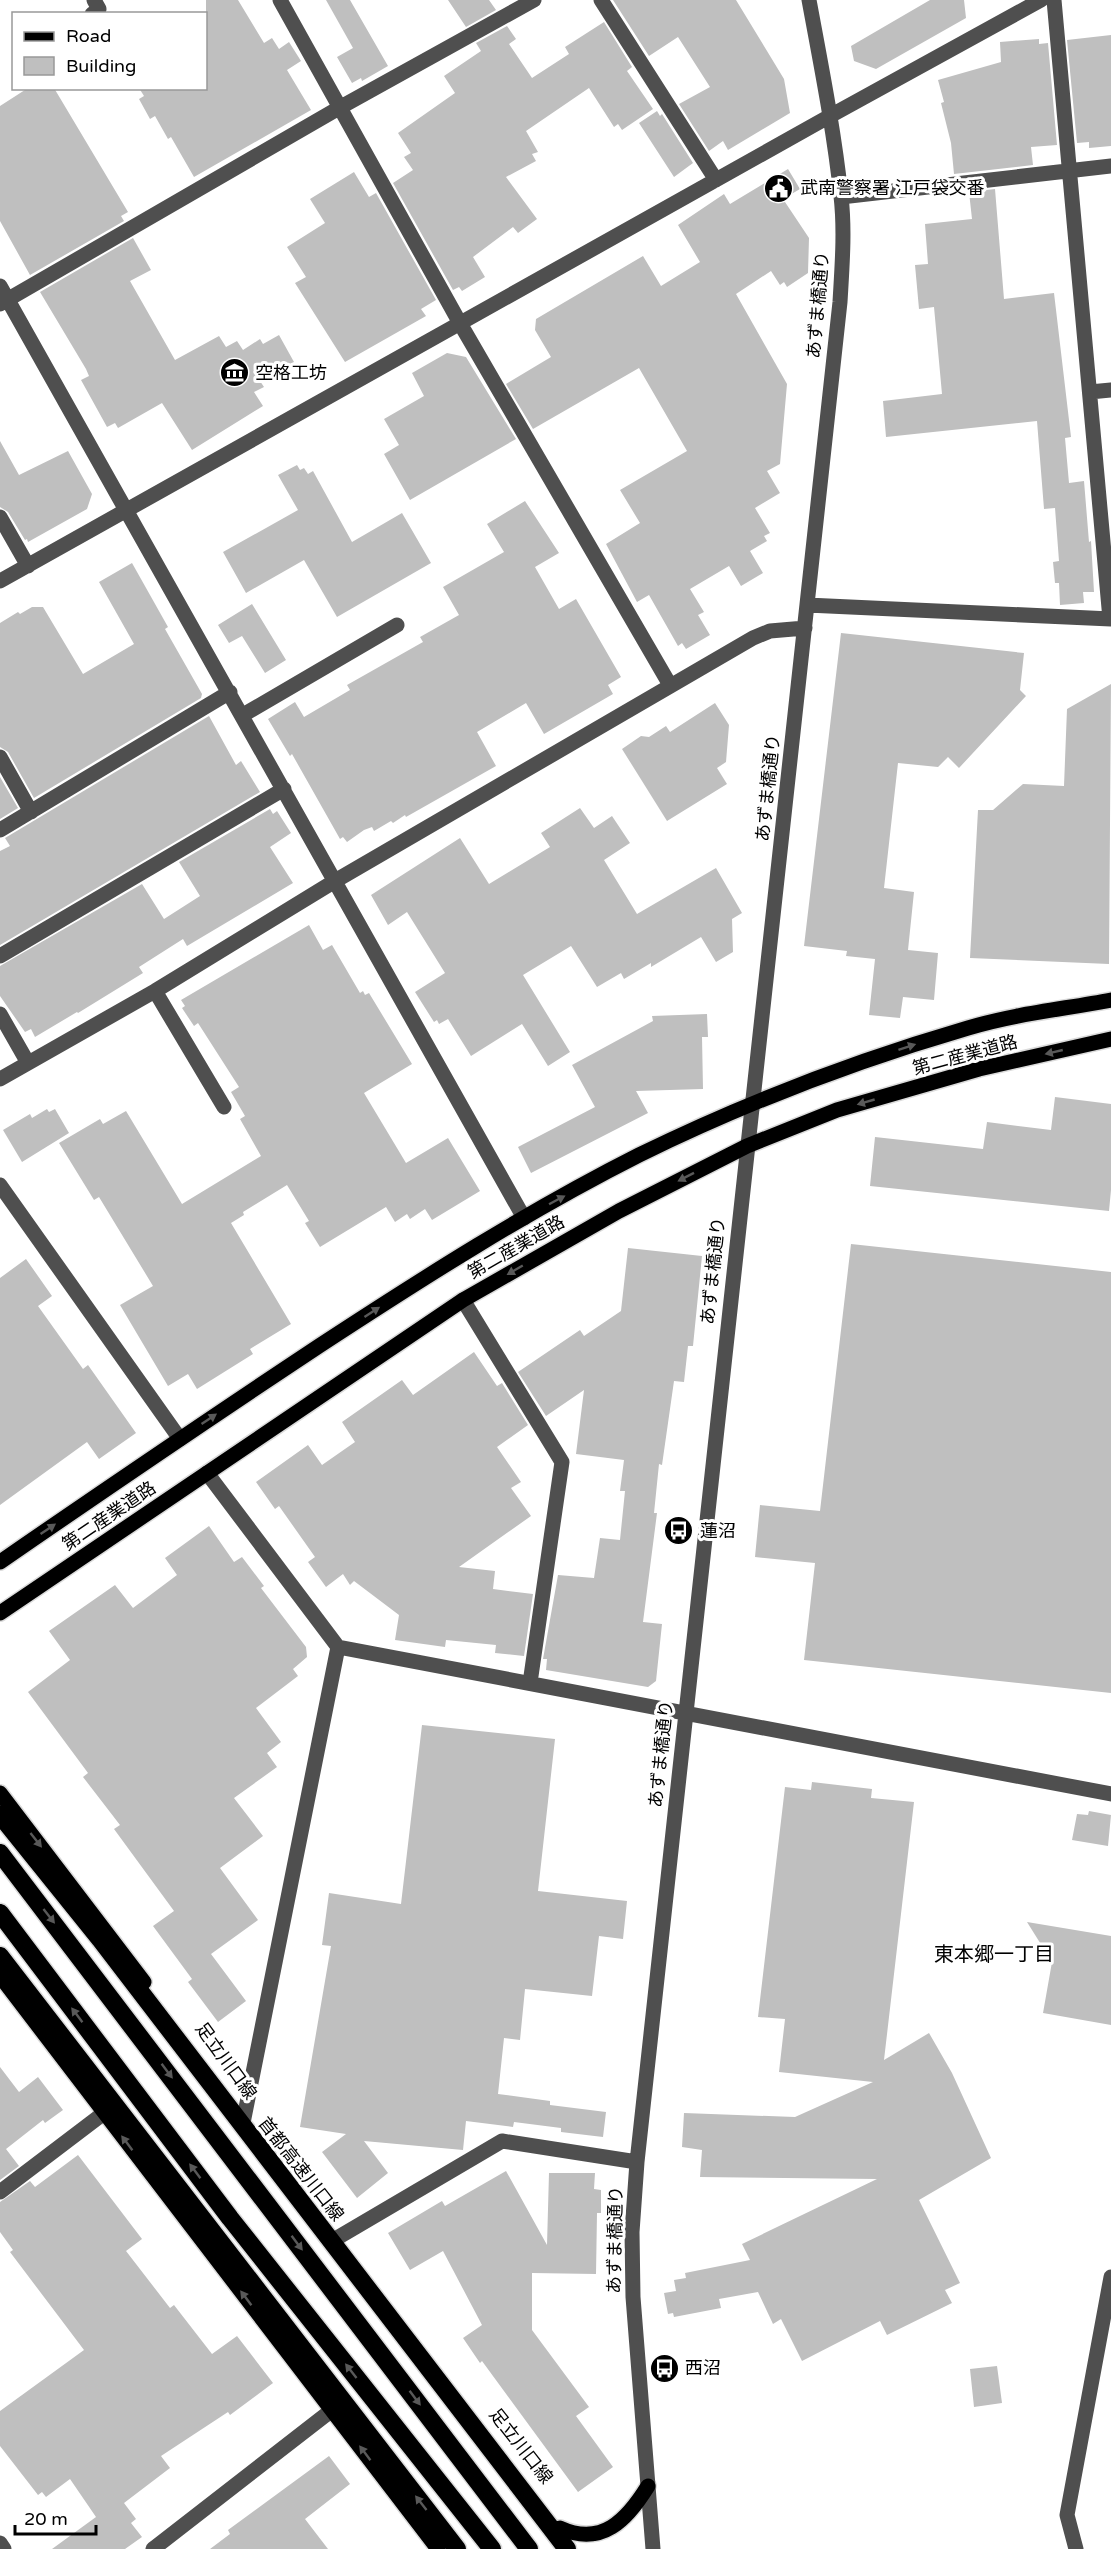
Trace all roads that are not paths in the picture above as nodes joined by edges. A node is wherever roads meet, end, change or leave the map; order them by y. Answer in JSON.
{"nodes":[{"id":1,"x":94,"y":0,"type":"edge"},
{"id":2,"x":280,"y":0,"type":"edge"},
{"id":3,"x":534,"y":0,"type":"edge"},
{"id":4,"x":601,"y":0,"type":"edge"},
{"id":5,"x":809,"y":0,"type":"edge"},
{"id":6,"x":1041,"y":0,"type":"edge"},
{"id":7,"x":1054,"y":0,"type":"edge"},
{"id":8,"x":95,"y":12,"type":"edge"},
{"id":9,"x":339,"y":108,"type":"junction"},
{"id":10,"x":830,"y":116,"type":"junction"},
{"id":11,"x":1111,"y":166,"type":"edge"},
{"id":12,"x":1070,"y":172,"type":"junction"},
{"id":13,"x":716,"y":180,"type":"junction"},
{"id":14,"x":841,"y":197,"type":"junction"},
{"id":15,"x":0,"y":286,"type":"edge"},
{"id":16,"x":4,"y":302,"type":"edge"},
{"id":17,"x":461,"y":325,"type":"junction"},
{"id":18,"x":1111,"y":390,"type":"edge"},
{"id":19,"x":1090,"y":392,"type":"junction"},
{"id":20,"x":127,"y":511,"type":"junction"},
{"id":21,"x":0,"y":517,"type":"edge"},
{"id":22,"x":28,"y":566,"type":"junction"},
{"id":23,"x":0,"y":582,"type":"edge"},
{"id":24,"x":807,"y":605,"type":"junction"},
{"id":25,"x":1111,"y":620,"type":"edge"},
{"id":26,"x":396,"y":625,"type":"dead end"},
{"id":27,"x":805,"y":628,"type":"junction"},
{"id":28,"x":670,"y":685,"type":"junction"},
{"id":29,"x":230,"y":692,"type":"junction"},
{"id":30,"x":243,"y":715,"type":"junction"},
{"id":31,"x":0,"y":757,"type":"edge"},
{"id":32,"x":284,"y":789,"type":"junction"},
{"id":33,"x":31,"y":812,"type":"junction"},
{"id":34,"x":0,"y":830,"type":"edge"},
{"id":35,"x":335,"y":881,"type":"junction"},
{"id":36,"x":0,"y":956,"type":"edge"},
{"id":37,"x":155,"y":991,"type":"junction"},
{"id":38,"x":1111,"y":1000,"type":"edge"},
{"id":39,"x":0,"y":1014,"type":"edge"},
{"id":40,"x":1111,"y":1039,"type":"edge"},
{"id":41,"x":28,"y":1063,"type":"junction"},
{"id":42,"x":0,"y":1079,"type":"edge"},
{"id":43,"x":753,"y":1103,"type":"junction"},
{"id":44,"x":224,"y":1107,"type":"dead end"},
{"id":45,"x":747,"y":1146,"type":"junction"},
{"id":46,"x":0,"y":1185,"type":"edge"},
{"id":47,"x":524,"y":1218,"type":"junction"},
{"id":48,"x":463,"y":1300,"type":"junction"},
{"id":49,"x":180,"y":1438,"type":"junction"},
{"id":50,"x":207,"y":1473,"type":"junction"},
{"id":51,"x":0,"y":1562,"type":"edge"},
{"id":52,"x":0,"y":1613,"type":"edge"},
{"id":53,"x":338,"y":1647,"type":"junction"},
{"id":54,"x":530,"y":1683,"type":"junction"},
{"id":55,"x":685,"y":1713,"type":"junction"},
{"id":56,"x":0,"y":1794,"type":"edge"},
{"id":57,"x":1111,"y":1794,"type":"edge"},
{"id":58,"x":0,"y":1815,"type":"edge"},
{"id":59,"x":0,"y":1853,"type":"edge"},
{"id":60,"x":0,"y":1913,"type":"edge"},
{"id":61,"x":0,"y":1956,"type":"edge"},
{"id":62,"x":0,"y":1976,"type":"edge"},
{"id":63,"x":104,"y":2113,"type":"junction"},
{"id":64,"x":244,"y":2118,"type":"junction"},
{"id":65,"x":637,"y":2162,"type":"junction"},
{"id":66,"x":0,"y":2192,"type":"edge"},
{"id":67,"x":337,"y":2238,"type":"junction"},
{"id":68,"x":1111,"y":2277,"type":"edge"},
{"id":69,"x":332,"y":2410,"type":"junction"},
{"id":70,"x":648,"y":2487,"type":"junction"},
{"id":71,"x":560,"y":2529,"type":"junction"},
{"id":72,"x":0,"y":2543,"type":"edge"},
{"id":73,"x":4,"y":2549,"type":"edge"},
{"id":74,"x":153,"y":2549,"type":"edge"},
{"id":75,"x":438,"y":2549,"type":"edge"},
{"id":76,"x":457,"y":2549,"type":"edge"},
{"id":77,"x":492,"y":2549,"type":"edge"},
{"id":78,"x":529,"y":2549,"type":"edge"},
{"id":79,"x":567,"y":2549,"type":"edge"},
{"id":80,"x":576,"y":2549,"type":"edge"},
{"id":81,"x":653,"y":2549,"type":"edge"},
{"id":82,"x":1076,"y":2549,"type":"edge"}],
"edges":[{"from":1,"to":8,"type":"street"},
{"from":2,"to":9,"type":"street"},
{"from":3,"to":9,"type":"street"},
{"from":4,"to":13,"type":"street"},
{"from":5,"to":10,"type":"street","name":"あずま橋通り"},
{"from":6,"to":10,"type":"street"},
{"from":7,"to":12,"type":"street"},
{"from":9,"to":16,"type":"street"},
{"from":9,"to":17,"type":"street"},
{"from":10,"to":13,"type":"street"},
{"from":10,"to":14,"type":"street","name":"あずま橋通り"},
{"from":11,"to":12,"type":"street"},
{"from":12,"to":14,"type":"street"},
{"from":12,"to":19,"type":"street"},
{"from":13,"to":17,"type":"street"},
{"from":14,"to":24,"type":"street","name":"あずま橋通り"},
{"from":15,"to":16,"type":"street"},
{"from":16,"to":20,"type":"street"},
{"from":17,"to":20,"type":"street"},
{"from":17,"to":28,"type":"street"},
{"from":18,"to":19,"type":"street"},
{"from":19,"to":25,"type":"street"},
{"from":20,"to":22,"type":"street"},
{"from":20,"to":29,"type":"street"},
{"from":21,"to":22,"type":"street"},
{"from":22,"to":23,"type":"street"},
{"from":24,"to":25,"type":"street"},
{"from":24,"to":27,"type":"street","name":"あずま橋通り"},
{"from":26,"to":30,"type":"street"},
{"from":27,"to":28,"type":"street"},
{"from":27,"to":43,"type":"street","name":"あずま橋通り"},
{"from":28,"to":35,"type":"street"},
{"from":29,"to":30,"type":"street"},
{"from":29,"to":33,"type":"street"},
{"from":30,"to":32,"type":"street"},
{"from":31,"to":33,"type":"street"},
{"from":32,"to":35,"type":"street"},
{"from":32,"to":36,"type":"street"},
{"from":33,"to":34,"type":"street"},
{"from":35,"to":37,"type":"street"},
{"from":35,"to":47,"type":"street"},
{"from":37,"to":41,"type":"street"},
{"from":37,"to":44,"type":"street"},
{"from":43,"to":38,"type":"main road","name":"第二産業道路","one_way":true},
{"from":39,"to":41,"type":"street"},
{"from":40,"to":45,"type":"main road","name":"第二産業道路","one_way":true},
{"from":41,"to":42,"type":"street"},
{"from":43,"to":45,"type":"street","name":"あずま橋通り"},
{"from":47,"to":43,"type":"main road","name":"第二産業道路","one_way":true},
{"from":45,"to":48,"type":"main road","name":"第二産業道路","one_way":true},
{"from":45,"to":55,"type":"street","name":"あずま橋通り"},
{"from":46,"to":49,"type":"street"},
{"from":49,"to":47,"type":"main road","name":"第二産業道路","one_way":true},
{"from":48,"to":50,"type":"main road","name":"第二産業道路"},
{"from":48,"to":54,"type":"street"},
{"from":51,"to":49,"type":"main road","name":"第二産業道路","one_way":true},
{"from":50,"to":52,"type":"main road","name":"第二産業道路"},
{"from":50,"to":53,"type":"street"},
{"from":53,"to":54,"type":"street"},
{"from":53,"to":64,"type":"street"},
{"from":54,"to":55,"type":"street"},
{"from":55,"to":57,"type":"street"},
{"from":55,"to":65,"type":"street","name":"あずま橋通り"},
{"from":56,"to":64,"type":"main road","name":"足立川口線","one_way":true},
{"from":58,"to":79,"type":"highway","name":"首都高速川口線"},
{"from":59,"to":78,"type":"highway","one_way":true},
{"from":77,"to":60,"type":"highway","one_way":true},
{"from":76,"to":61,"type":"highway","one_way":true},
{"from":62,"to":63,"type":"main road"},
{"from":63,"to":66,"type":"street"},
{"from":69,"to":63,"type":"main road","one_way":true},
{"from":64,"to":67,"type":"main road","name":"足立川口線"},
{"from":65,"to":67,"type":"street"},
{"from":65,"to":70,"type":"street","name":"あずま橋通り"},
{"from":67,"to":71,"type":"main road","name":"足立川口線"},
{"from":68,"to":82,"type":"street"},
{"from":69,"to":74,"type":"street"},
{"from":75,"to":69,"type":"main road","one_way":true},
{"from":70,"to":71,"type":"main road"},
{"from":70,"to":81,"type":"street","name":"あずま橋通り"},
{"from":71,"to":80,"type":"main road","name":"足立川口線"},
{"from":72,"to":73,"type":"street"}]}
